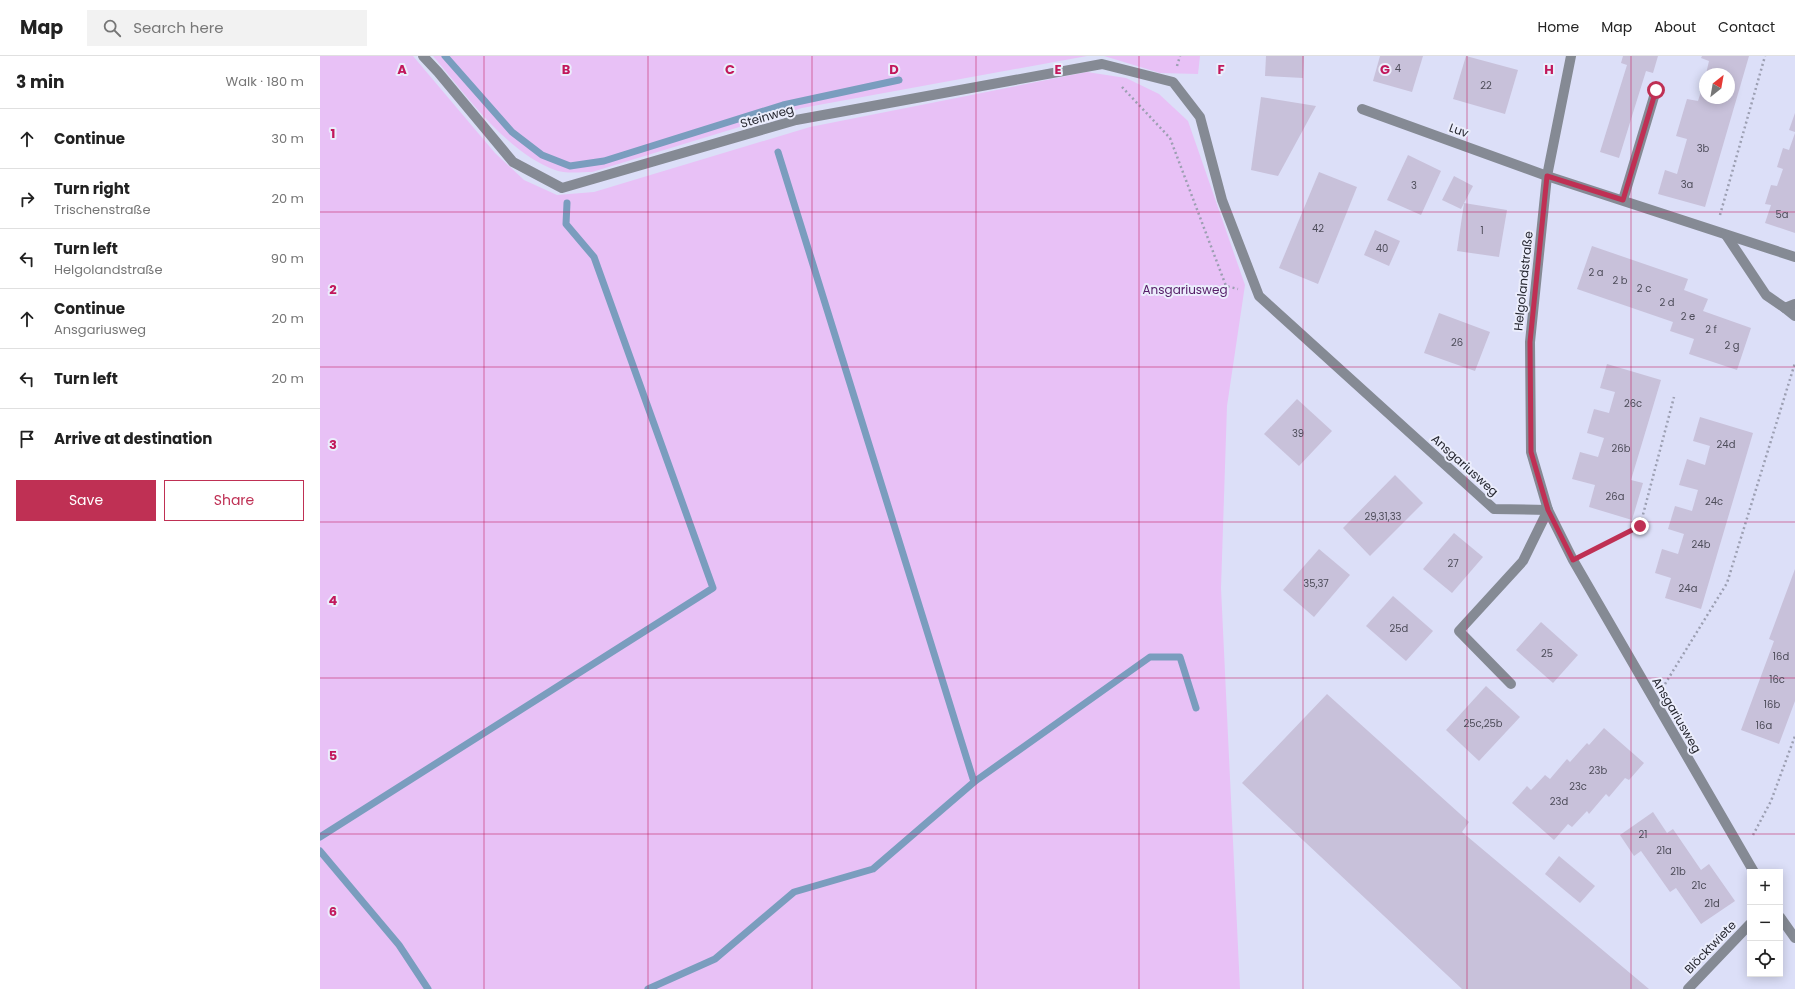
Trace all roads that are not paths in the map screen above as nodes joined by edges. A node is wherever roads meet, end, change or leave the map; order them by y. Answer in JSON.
{"nodes":[{"id":1,"x":422,"y":56,"type":"edge"},
{"id":2,"x":1571,"y":56,"type":"edge"},
{"id":3,"x":1173,"y":82,"type":"joint"},
{"id":4,"x":1656,"y":90,"type":"dead end"},
{"id":5,"x":1362,"y":109,"type":"dead end"},
{"id":6,"x":1547,"y":176,"type":"junction"},
{"id":7,"x":1623,"y":200,"type":"junction"},
{"id":8,"x":1726,"y":234,"type":"junction"},
{"id":9,"x":1795,"y":257,"type":"edge"},
{"id":10,"x":1795,"y":304,"type":"edge"},
{"id":11,"x":1785,"y":308,"type":"junction"},
{"id":12,"x":1795,"y":316,"type":"edge"},
{"id":13,"x":1548,"y":510,"type":"junction"},
{"id":14,"x":1511,"y":684,"type":"dead end"},
{"id":15,"x":1752,"y":869,"type":"edge"},
{"id":16,"x":1783,"y":921,"type":"edge"},
{"id":17,"x":1747,"y":927,"type":"edge"},
{"id":18,"x":1795,"y":938,"type":"edge"},
{"id":19,"x":1688,"y":989,"type":"edge"}],
"edges":[{"from":1,"to":3,"type":"street","name":"Steinweg"},
{"from":2,"to":6,"type":"street","name":"Helgolandstraße"},
{"from":3,"to":13,"type":"street","name":"Ansgariusweg"},
{"from":4,"to":7,"type":"street"},
{"from":5,"to":6,"type":"street","name":"Luv"},
{"from":6,"to":7,"type":"street","name":"Luv"},
{"from":6,"to":13,"type":"street","name":"Helgolandstraße"},
{"from":7,"to":8,"type":"street","name":"Luv"},
{"from":8,"to":9,"type":"street","name":"Luv"},
{"from":8,"to":11,"type":"street"},
{"from":10,"to":11,"type":"street"},
{"from":11,"to":12,"type":"street"},
{"from":13,"to":14,"type":"street"},
{"from":13,"to":15,"type":"street","name":"Ansgariusweg"},
{"from":16,"to":18,"type":"street"},
{"from":17,"to":19,"type":"street","name":"Blöcktwiete"}]}
